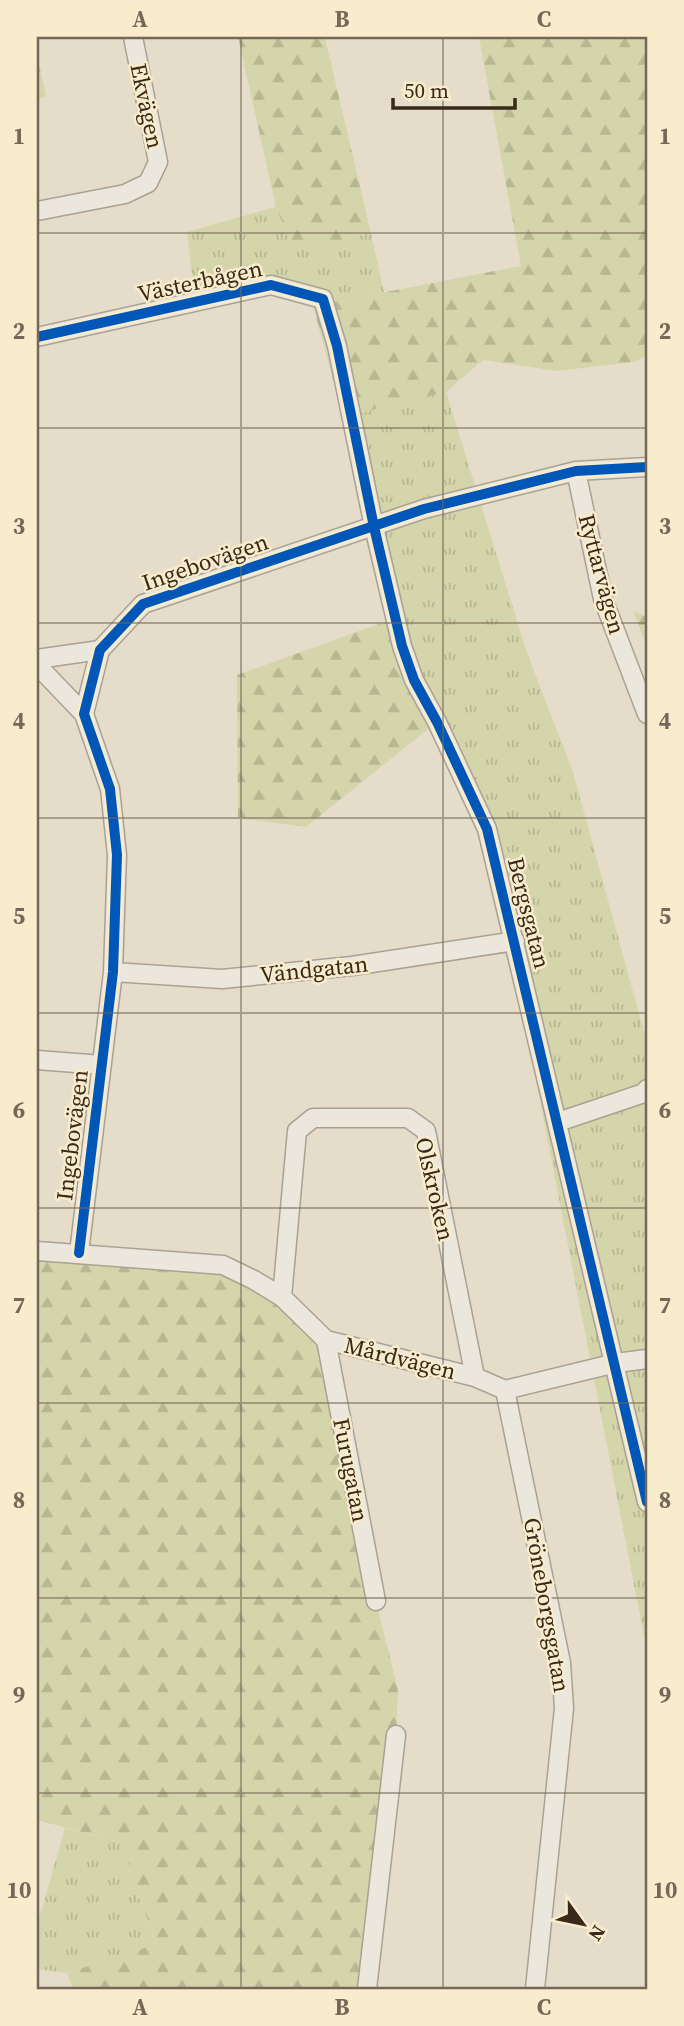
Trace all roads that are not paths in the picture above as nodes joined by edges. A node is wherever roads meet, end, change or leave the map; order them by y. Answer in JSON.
{"nodes":[{"id":1,"x":133,"y":37,"type":"edge"},
{"id":2,"x":37,"y":211,"type":"edge"},
{"id":3,"x":37,"y":337,"type":"edge"},
{"id":4,"x":337,"y":346,"type":"joint"},
{"id":5,"x":647,"y":467,"type":"edge"},
{"id":6,"x":576,"y":471,"type":"junction"},
{"id":7,"x":374,"y":527,"type":"junction"},
{"id":8,"x":100,"y":650,"type":"junction"},
{"id":9,"x":37,"y":662,"type":"edge"},
{"id":10,"x":84,"y":714,"type":"junction"},
{"id":11,"x":647,"y":714,"type":"edge"},
{"id":12,"x":514,"y":941,"type":"junction"},
{"id":13,"x":113,"y":971,"type":"junction"},
{"id":14,"x":37,"y":1060,"type":"edge"},
{"id":15,"x":102,"y":1065,"type":"junction"},
{"id":16,"x":646,"y":1093,"type":"edge"},
{"id":17,"x":558,"y":1122,"type":"junction"},
{"id":18,"x":37,"y":1251,"type":"edge"},
{"id":19,"x":79,"y":1253,"type":"junction"},
{"id":20,"x":282,"y":1297,"type":"junction"},
{"id":21,"x":326,"y":1340,"type":"junction"},
{"id":22,"x":647,"y":1359,"type":"edge"},
{"id":23,"x":616,"y":1363,"type":"junction"},
{"id":24,"x":475,"y":1377,"type":"junction"},
{"id":25,"x":505,"y":1390,"type":"junction"},
{"id":26,"x":647,"y":1502,"type":"edge"},
{"id":27,"x":376,"y":1601,"type":"dead end"},
{"id":28,"x":396,"y":1735,"type":"dead end"},
{"id":29,"x":368,"y":1989,"type":"edge"},
{"id":30,"x":535,"y":1989,"type":"edge"}],
"edges":[{"from":1,"to":2,"type":"street","name":"Ekvägen"},
{"from":3,"to":4,"type":"street","name":"Västerbågen"},
{"from":4,"to":7,"type":"street","name":"Bergsgatan"},
{"from":5,"to":6,"type":"street","name":"Ingebovägen"},
{"from":6,"to":7,"type":"street","name":"Ingebovägen"},
{"from":6,"to":11,"type":"street","name":"Ryttarvägen"},
{"from":7,"to":8,"type":"street","name":"Ingebovägen"},
{"from":7,"to":12,"type":"street","name":"Bergsgatan"},
{"from":8,"to":9,"type":"street"},
{"from":8,"to":10,"type":"street","name":"Ingebovägen"},
{"from":9,"to":10,"type":"street"},
{"from":10,"to":13,"type":"street","name":"Ingebovägen"},
{"from":12,"to":13,"type":"street","name":"Vändgatan"},
{"from":12,"to":17,"type":"street","name":"Bergsgatan"},
{"from":13,"to":15,"type":"street","name":"Ingebovägen"},
{"from":14,"to":15,"type":"street"},
{"from":15,"to":19,"type":"street","name":"Ingebovägen"},
{"from":16,"to":17,"type":"street"},
{"from":17,"to":23,"type":"street","name":"Bergsgatan"},
{"from":18,"to":19,"type":"street","name":"Mårdvägen"},
{"from":19,"to":20,"type":"street","name":"Mårdvägen"},
{"from":20,"to":21,"type":"street","name":"Mårdvägen"},
{"from":20,"to":24,"type":"street","name":"Olskroken"},
{"from":21,"to":24,"type":"street","name":"Mårdvägen"},
{"from":21,"to":27,"type":"street","name":"Furugatan"},
{"from":22,"to":23,"type":"street"},
{"from":23,"to":25,"type":"street"},
{"from":23,"to":26,"type":"street","name":"Bergsgatan"},
{"from":24,"to":25,"type":"street","name":"Mårdvägen"},
{"from":25,"to":30,"type":"street","name":"Gröneborgsgatan"},
{"from":28,"to":29,"type":"street"}]}
